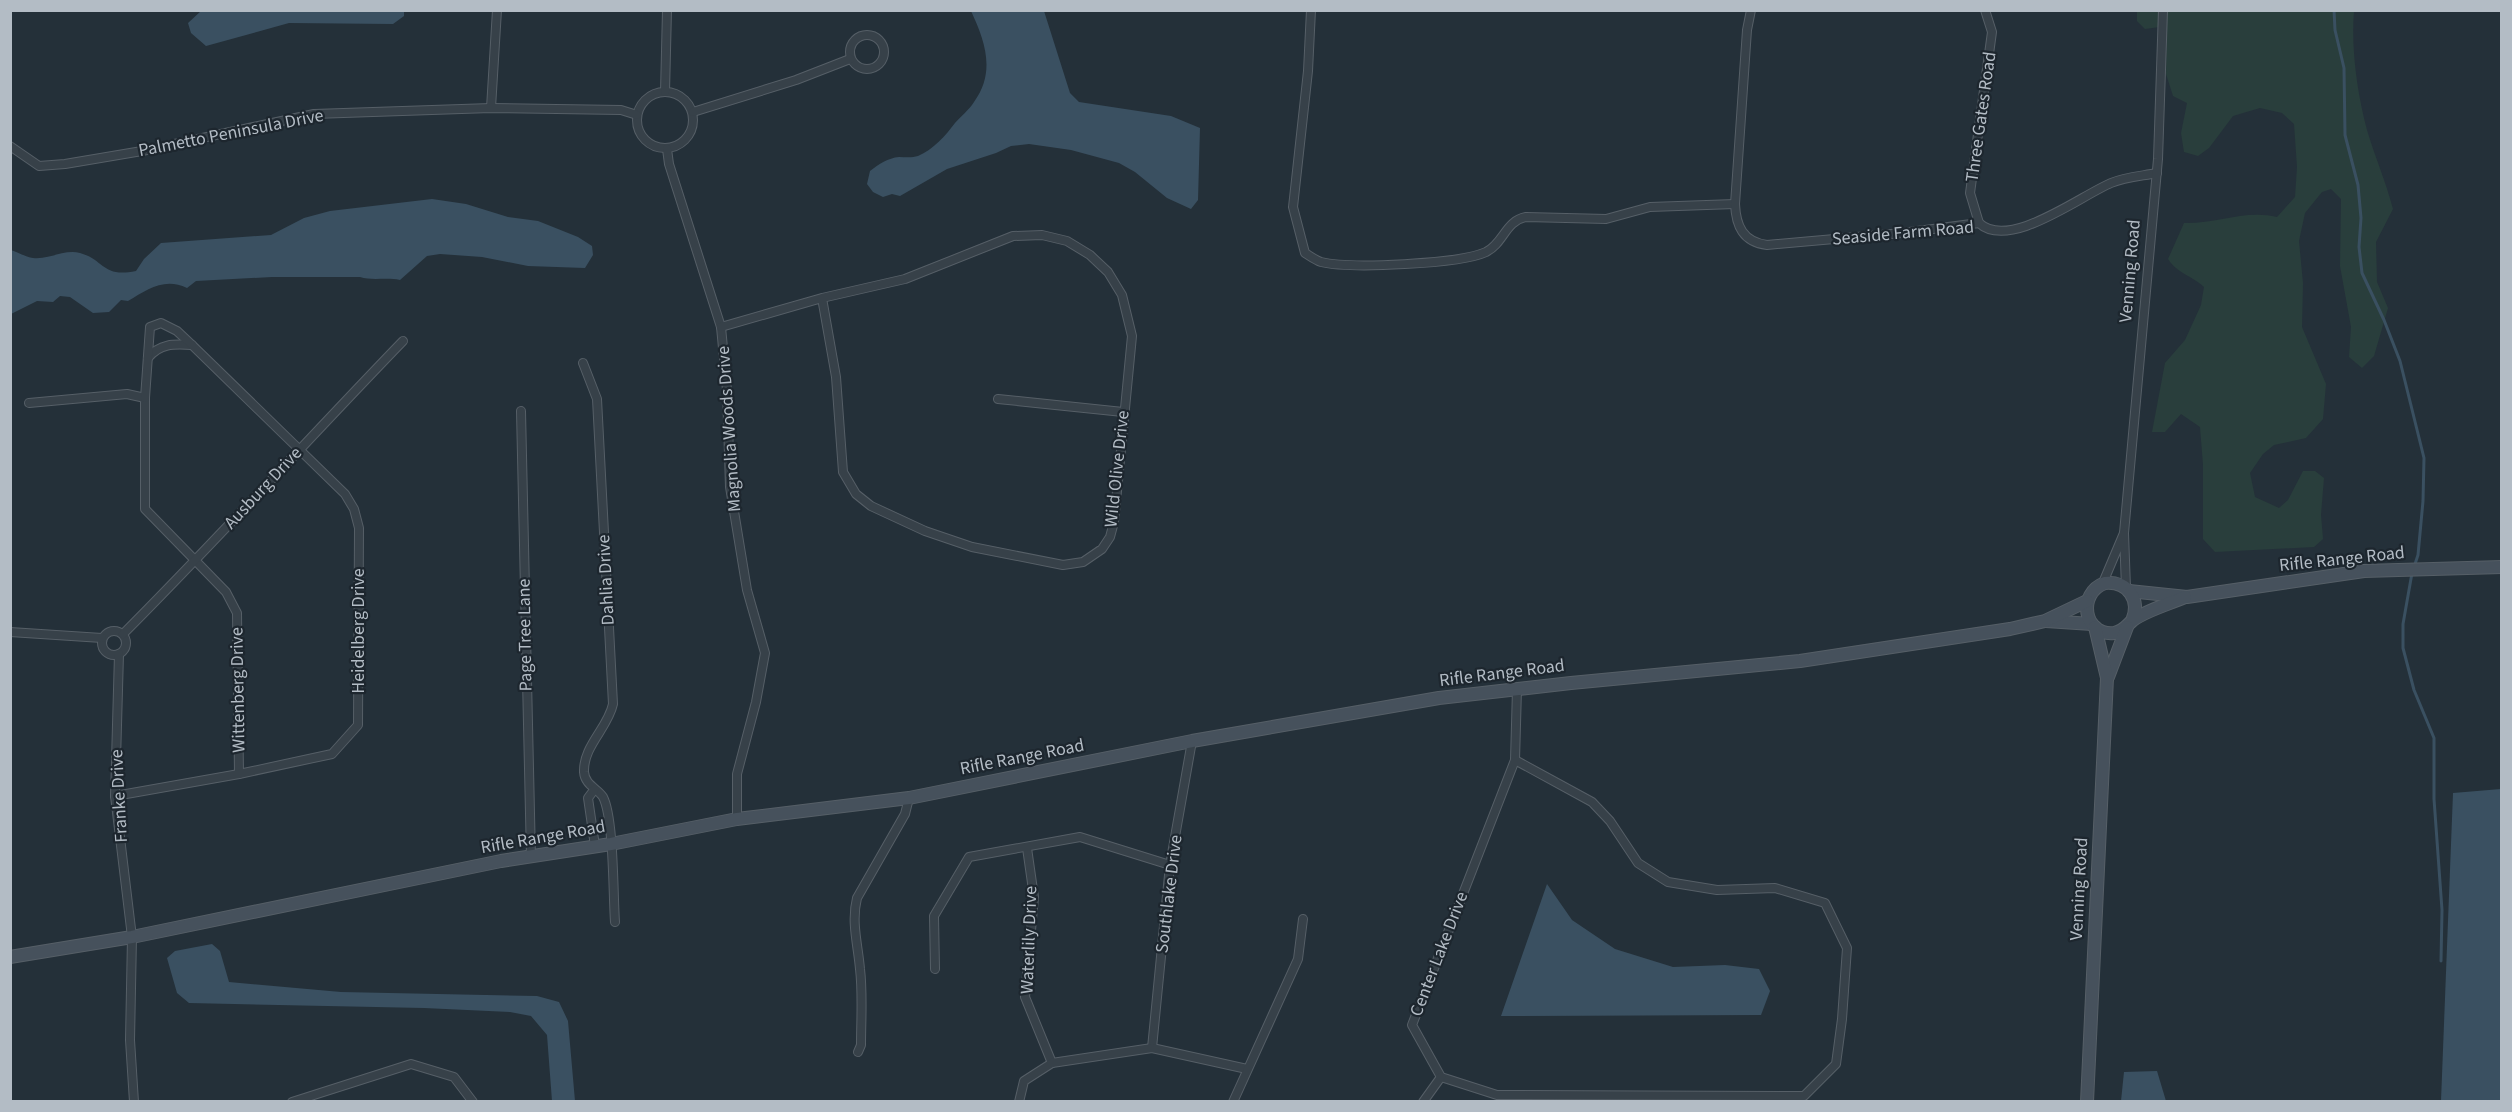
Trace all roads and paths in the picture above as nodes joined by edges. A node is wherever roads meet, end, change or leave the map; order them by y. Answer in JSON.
{"nodes":[{"id":1,"x":497,"y":10,"type":"edge"},
{"id":2,"x":667,"y":10,"type":"edge"},
{"id":3,"x":1311,"y":10,"type":"edge"},
{"id":4,"x":1751,"y":10,"type":"edge"},
{"id":5,"x":1985,"y":10,"type":"edge"},
{"id":6,"x":2163,"y":10,"type":"edge"},
{"id":7,"x":850,"y":58,"type":"junction"},
{"id":8,"x":666,"y":92,"type":"junction"},
{"id":9,"x":491,"y":108,"type":"junction"},
{"id":10,"x":693,"y":112,"type":"junction"},
{"id":11,"x":637,"y":115,"type":"junction"},
{"id":12,"x":10,"y":146,"type":"edge"},
{"id":13,"x":667,"y":149,"type":"junction"},
{"id":14,"x":2157,"y":173,"type":"junction"},
{"id":15,"x":1735,"y":204,"type":"junction"},
{"id":16,"x":1979,"y":223,"type":"junction"},
{"id":17,"x":822,"y":298,"type":"junction"},
{"id":18,"x":721,"y":327,"type":"junction"},
{"id":19,"x":403,"y":341,"type":"dead end"},
{"id":20,"x":192,"y":345,"type":"junction"},
{"id":21,"x":148,"y":358,"type":"junction"},
{"id":22,"x":583,"y":363,"type":"dead end"},
{"id":23,"x":145,"y":398,"type":"junction"},
{"id":24,"x":998,"y":399,"type":"dead end"},
{"id":25,"x":29,"y":403,"type":"dead end"},
{"id":26,"x":521,"y":411,"type":"dead end"},
{"id":27,"x":1123,"y":412,"type":"junction"},
{"id":28,"x":300,"y":448,"type":"junction"},
{"id":29,"x":2124,"y":533,"type":"junction"},
{"id":30,"x":196,"y":561,"type":"junction"},
{"id":31,"x":2502,"y":567,"type":"edge"},
{"id":32,"x":2102,"y":585,"type":"junction"},
{"id":33,"x":2128,"y":589,"type":"junction"},
{"id":34,"x":2187,"y":597,"type":"junction"},
{"id":35,"x":2087,"y":601,"type":"junction"},
{"id":36,"x":2045,"y":621,"type":"junction"},
{"id":37,"x":2130,"y":624,"type":"junction"},
{"id":38,"x":2094,"y":626,"type":"junction"},
{"id":39,"x":10,"y":632,"type":"edge"},
{"id":40,"x":123,"y":634,"type":"junction"},
{"id":41,"x":102,"y":638,"type":"junction"},
{"id":42,"x":119,"y":654,"type":"junction"},
{"id":43,"x":2107,"y":678,"type":"junction"},
{"id":44,"x":1517,"y":689,"type":"junction"},
{"id":45,"x":1192,"y":741,"type":"junction"},
{"id":46,"x":1515,"y":760,"type":"junction"},
{"id":47,"x":239,"y":774,"type":"junction"},
{"id":48,"x":594,"y":790,"type":"junction"},
{"id":49,"x":116,"y":796,"type":"junction"},
{"id":50,"x":909,"y":798,"type":"junction"},
{"id":51,"x":737,"y":819,"type":"junction"},
{"id":52,"x":611,"y":844,"type":"junction"},
{"id":53,"x":595,"y":846,"type":"junction"},
{"id":54,"x":1027,"y":848,"type":"junction"},
{"id":55,"x":531,"y":858,"type":"junction"},
{"id":56,"x":1170,"y":865,"type":"junction"},
{"id":57,"x":1303,"y":919,"type":"dead end"},
{"id":58,"x":615,"y":922,"type":"dead end"},
{"id":59,"x":132,"y":937,"type":"junction"},
{"id":60,"x":10,"y":957,"type":"edge"},
{"id":61,"x":935,"y":969,"type":"dead end"},
{"id":62,"x":1152,"y":1048,"type":"junction"},
{"id":63,"x":858,"y":1052,"type":"dead end"},
{"id":64,"x":1052,"y":1063,"type":"junction"},
{"id":65,"x":1247,"y":1069,"type":"junction"},
{"id":66,"x":1441,"y":1077,"type":"junction"},
{"id":67,"x":134,"y":1101,"type":"edge"},
{"id":68,"x":292,"y":1101,"type":"edge"},
{"id":69,"x":473,"y":1101,"type":"edge"},
{"id":70,"x":1019,"y":1101,"type":"edge"},
{"id":71,"x":1233,"y":1101,"type":"edge"},
{"id":72,"x":1423,"y":1101,"type":"edge"},
{"id":73,"x":2087,"y":1101,"type":"edge"}],
"edges":[{"from":1,"to":9,"type":"street"},
{"from":2,"to":8,"type":"street"},
{"from":3,"to":15,"type":"street"},
{"from":4,"to":15,"type":"street","name":"Seaside Farm Road"},
{"from":5,"to":16,"type":"street","name":"Three Gates Road"},
{"from":6,"to":14,"type":"street","name":"Venning Road"},
{"from":7,"to":7,"type":"street"},
{"from":7,"to":10,"type":"street"},
{"from":8,"to":10,"type":"street"},
{"from":8,"to":11,"type":"street"},
{"from":9,"to":11,"type":"street","name":"Palmetto Peninsula Drive"},
{"from":9,"to":12,"type":"street","name":"Palmetto Peninsula Drive"},
{"from":10,"to":13,"type":"street"},
{"from":11,"to":13,"type":"street"},
{"from":13,"to":18,"type":"street","name":"Magnolia Woods Drive"},
{"from":14,"to":16,"type":"street","name":"Seaside Farm Road"},
{"from":14,"to":29,"type":"street","name":"Venning Road"},
{"from":15,"to":16,"type":"street","name":"Seaside Farm Road"},
{"from":17,"to":18,"type":"street","name":"Wild Olive Drive"},
{"from":17,"to":27,"type":"street","name":"Wild Olive Drive"},
{"from":17,"to":27,"type":"street","name":"Wild Olive Drive"},
{"from":18,"to":51,"type":"street","name":"Magnolia Woods Drive"},
{"from":19,"to":28,"type":"street","name":"Ausburg Drive"},
{"from":20,"to":21,"type":"street"},
{"from":20,"to":21,"type":"street","name":"Heidelberg Drive"},
{"from":20,"to":28,"type":"street","name":"Heidelberg Drive"},
{"from":21,"to":23,"type":"street","name":"Heidelberg Drive"},
{"from":22,"to":48,"type":"street","name":"Dahlia Drive"},
{"from":23,"to":25,"type":"street"},
{"from":23,"to":30,"type":"street","name":"Wittenberg Drive"},
{"from":24,"to":27,"type":"street"},
{"from":26,"to":55,"type":"street","name":"Page Tree Lane"},
{"from":28,"to":30,"type":"street","name":"Ausburg Drive"},
{"from":28,"to":47,"type":"street","name":"Heidelberg Drive"},
{"from":29,"to":32,"type":"street","name":"Venning Road"},
{"from":29,"to":33,"type":"street","name":"Venning Road"},
{"from":30,"to":40,"type":"street","name":"Ausburg Drive"},
{"from":30,"to":47,"type":"street","name":"Wittenberg Drive"},
{"from":31,"to":34,"type":"main road","name":"Rifle Range Road"},
{"from":32,"to":33,"type":"main road"},
{"from":32,"to":35,"type":"main road"},
{"from":33,"to":34,"type":"main road","name":"Rifle Range Road"},
{"from":33,"to":37,"type":"main road"},
{"from":34,"to":37,"type":"main road","name":"Rifle Range Road"},
{"from":35,"to":36,"type":"main road","name":"Rifle Range Road"},
{"from":35,"to":38,"type":"main road"},
{"from":36,"to":38,"type":"main road","name":"Rifle Range Road"},
{"from":36,"to":44,"type":"main road","name":"Rifle Range Road"},
{"from":37,"to":38,"type":"main road"},
{"from":37,"to":43,"type":"main road","name":"Venning Road"},
{"from":38,"to":43,"type":"main road","name":"Venning Road"},
{"from":39,"to":41,"type":"street"},
{"from":40,"to":41,"type":"street"},
{"from":40,"to":42,"type":"street"},
{"from":41,"to":42,"type":"street"},
{"from":42,"to":49,"type":"street","name":"Franke Drive"},
{"from":43,"to":73,"type":"main road","name":"Venning Road"},
{"from":44,"to":45,"type":"main road","name":"Rifle Range Road"},
{"from":44,"to":46,"type":"street","name":"Center Lake Drive"},
{"from":45,"to":50,"type":"main road","name":"Rifle Range Road"},
{"from":45,"to":56,"type":"street","name":"Southlake Drive"},
{"from":46,"to":66,"type":"street","name":"Center Lake Drive"},
{"from":46,"to":66,"type":"street"},
{"from":47,"to":49,"type":"street","name":"Heidelberg Drive"},
{"from":48,"to":52,"type":"street","name":"Dahlia Drive"},
{"from":48,"to":53,"type":"street","name":"Dahlia Drive"},
{"from":49,"to":59,"type":"street","name":"Franke Drive"},
{"from":50,"to":51,"type":"main road","name":"Rifle Range Road"},
{"from":50,"to":63,"type":"street"},
{"from":51,"to":52,"type":"main road","name":"Rifle Range Road"},
{"from":52,"to":53,"type":"main road","name":"Rifle Range Road"},
{"from":52,"to":58,"type":"street","name":"Dahlia Drive"},
{"from":53,"to":55,"type":"main road","name":"Rifle Range Road"},
{"from":54,"to":56,"type":"street"},
{"from":54,"to":61,"type":"street"},
{"from":54,"to":64,"type":"street","name":"Waterlily Drive"},
{"from":55,"to":59,"type":"main road","name":"Rifle Range Road"},
{"from":56,"to":62,"type":"street","name":"Southlake Drive"},
{"from":57,"to":65,"type":"street"},
{"from":59,"to":60,"type":"main road","name":"Rifle Range Road"},
{"from":59,"to":67,"type":"street","name":"Franke Drive"},
{"from":62,"to":64,"type":"street"},
{"from":62,"to":65,"type":"street"},
{"from":64,"to":70,"type":"street"},
{"from":65,"to":71,"type":"street"},
{"from":66,"to":72,"type":"street"},
{"from":68,"to":69,"type":"street"}]}
